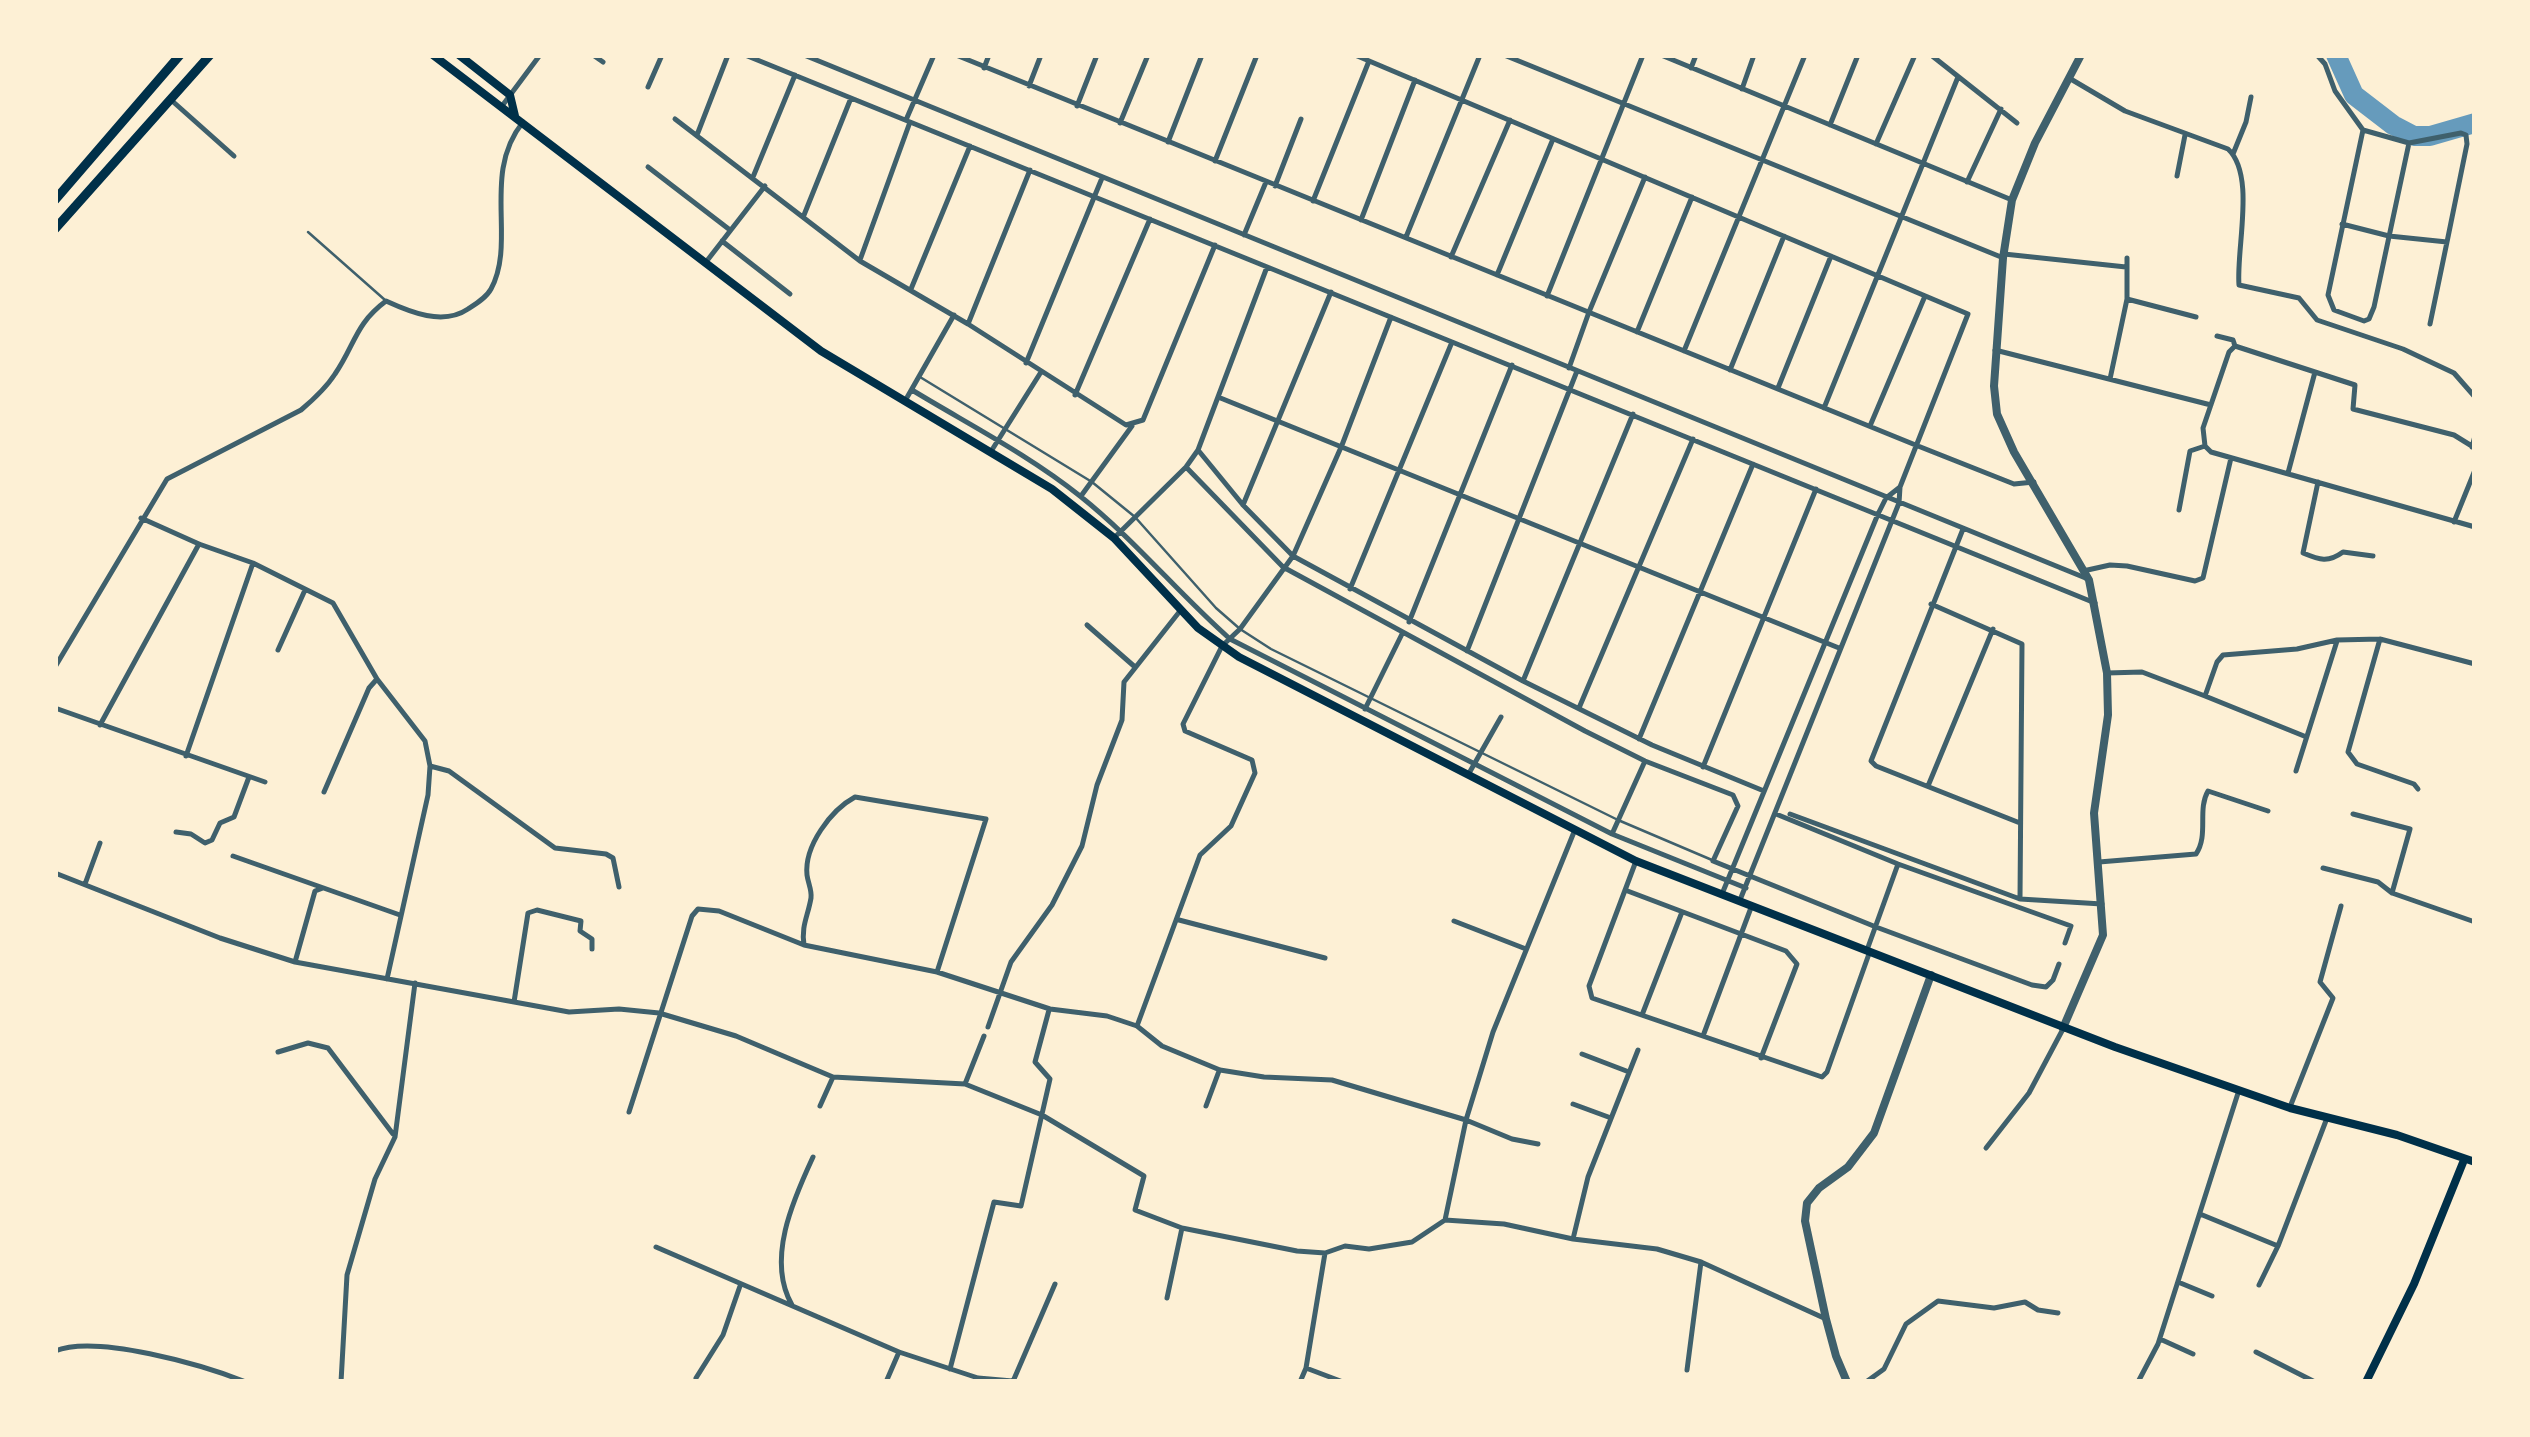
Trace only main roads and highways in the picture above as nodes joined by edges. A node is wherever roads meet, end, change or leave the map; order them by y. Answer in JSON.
{"nodes":[{"id":1,"x":180,"y":55,"type":"edge"},
{"id":2,"x":210,"y":55,"type":"edge"},
{"id":3,"x":433,"y":55,"type":"edge"},
{"id":4,"x":459,"y":55,"type":"edge"},
{"id":5,"x":519,"y":119,"type":"junction"},
{"id":6,"x":55,"y":200,"type":"edge"},
{"id":7,"x":55,"y":229,"type":"edge"},
{"id":8,"x":2464,"y":1160,"type":"junction"},
{"id":9,"x":2475,"y":1162,"type":"edge"},
{"id":10,"x":2366,"y":1382,"type":"edge"}],
"edges":[{"from":1,"to":6,"type":"highway"},
{"from":2,"to":7,"type":"highway"},
{"from":3,"to":5,"type":"main road"},
{"from":4,"to":5,"type":"main road"},
{"from":5,"to":8,"type":"main road"},
{"from":8,"to":9,"type":"main road"},
{"from":8,"to":10,"type":"main road"}]}
